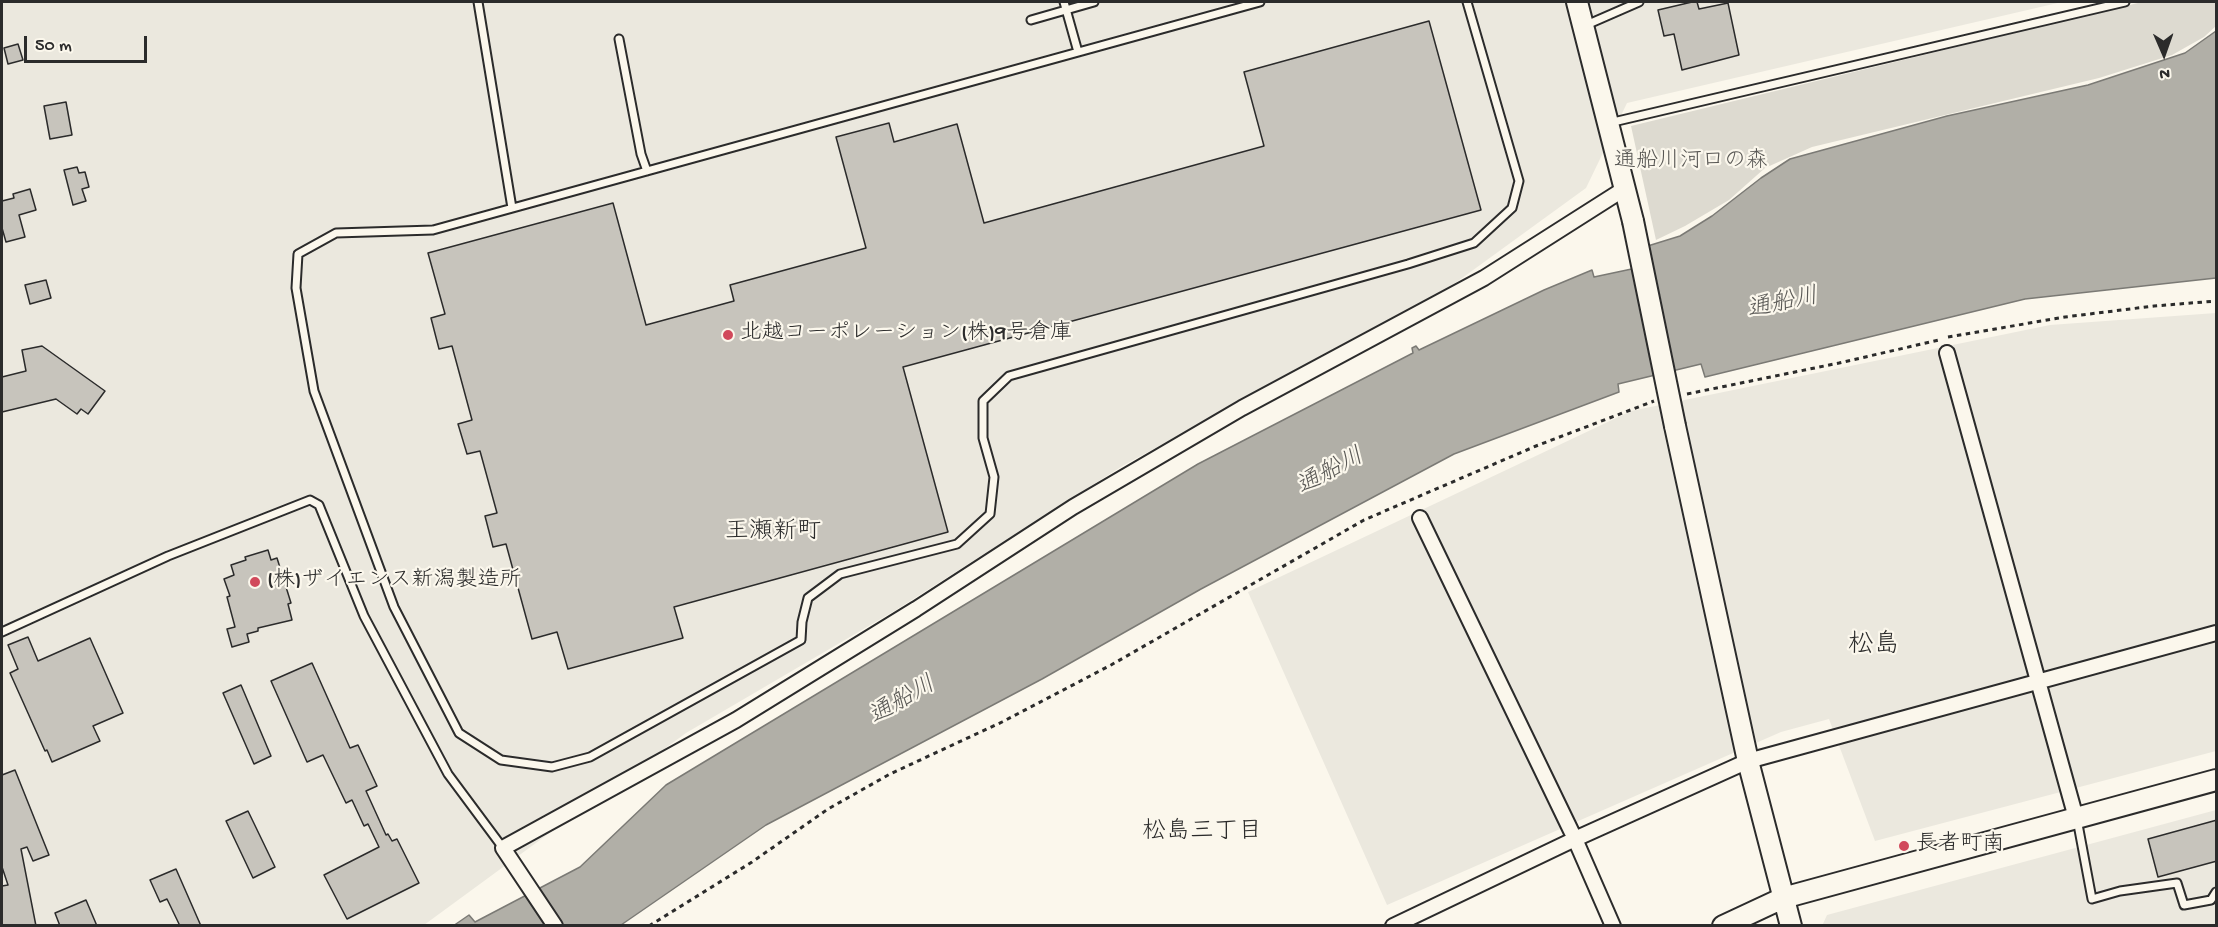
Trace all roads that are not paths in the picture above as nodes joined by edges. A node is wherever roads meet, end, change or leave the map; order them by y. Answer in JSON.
{"nodes":[{"id":1,"x":478,"y":2,"type":"edge"},
{"id":2,"x":1094,"y":2,"type":"edge"},
{"id":3,"x":1260,"y":2,"type":"edge"},
{"id":4,"x":1467,"y":2,"type":"edge"},
{"id":5,"x":1577,"y":2,"type":"edge"},
{"id":6,"x":1639,"y":2,"type":"edge"},
{"id":7,"x":2125,"y":2,"type":"edge"},
{"id":8,"x":1065,"y":5,"type":"edge"},
{"id":9,"x":1030,"y":20,"type":"dead end"},
{"id":10,"x":1583,"y":27,"type":"junction"},
{"id":11,"x":619,"y":39,"type":"dead end"},
{"id":12,"x":1078,"y":52,"type":"junction"},
{"id":13,"x":1607,"y":124,"type":"junction"},
{"id":14,"x":646,"y":171,"type":"junction"},
{"id":15,"x":1624,"y":189,"type":"junction"},
{"id":16,"x":512,"y":208,"type":"junction"},
{"id":17,"x":1947,"y":353,"type":"dead end"},
{"id":18,"x":1420,"y":518,"type":"dead end"},
{"id":19,"x":2,"y":632,"type":"edge"},
{"id":20,"x":2217,"y":633,"type":"edge"},
{"id":21,"x":2037,"y":681,"type":"junction"},
{"id":22,"x":1749,"y":761,"type":"junction"},
{"id":23,"x":2217,"y":780,"type":"edge"},
{"id":24,"x":2076,"y":818,"type":"junction"},
{"id":25,"x":1575,"y":839,"type":"junction"},
{"id":26,"x":503,"y":848,"type":"junction"},
{"id":27,"x":2217,"y":892,"type":"edge"},
{"id":28,"x":1783,"y":898,"type":"junction"},
{"id":29,"x":555,"y":926,"type":"edge"},
{"id":30,"x":1393,"y":926,"type":"edge"},
{"id":31,"x":1613,"y":926,"type":"edge"},
{"id":32,"x":1723,"y":926,"type":"edge"},
{"id":33,"x":1791,"y":926,"type":"edge"}],
"edges":[{"from":1,"to":16,"type":"lane"},
{"from":2,"to":8,"type":"lane"},
{"from":3,"to":12,"type":"lane"},
{"from":4,"to":16,"type":"lane"},
{"from":5,"to":10,"type":"street"},
{"from":6,"to":10,"type":"lane"},
{"from":7,"to":13,"type":"lane"},
{"from":8,"to":9,"type":"lane"},
{"from":8,"to":12,"type":"lane"},
{"from":10,"to":13,"type":"street"},
{"from":11,"to":14,"type":"lane"},
{"from":12,"to":14,"type":"lane"},
{"from":13,"to":15,"type":"street"},
{"from":14,"to":16,"type":"lane"},
{"from":15,"to":22,"type":"street","bridge":true},
{"from":15,"to":26,"type":"street"},
{"from":17,"to":21,"type":"street"},
{"from":18,"to":25,"type":"street"},
{"from":19,"to":26,"type":"lane"},
{"from":20,"to":21,"type":"street"},
{"from":21,"to":22,"type":"street"},
{"from":21,"to":24,"type":"street"},
{"from":22,"to":25,"type":"street"},
{"from":22,"to":28,"type":"street"},
{"from":23,"to":24,"type":"street"},
{"from":24,"to":27,"type":"lane"},
{"from":24,"to":28,"type":"street"},
{"from":25,"to":30,"type":"street"},
{"from":25,"to":31,"type":"street"},
{"from":26,"to":29,"type":"street"},
{"from":28,"to":32,"type":"street"},
{"from":28,"to":33,"type":"street"}]}
